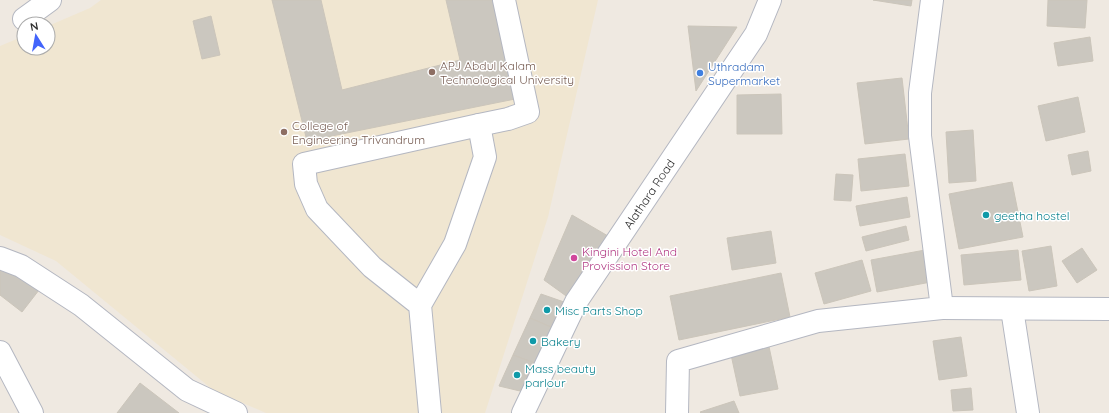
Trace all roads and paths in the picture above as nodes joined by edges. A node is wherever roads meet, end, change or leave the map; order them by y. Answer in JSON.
{"nodes":[{"id":1,"x":50,"y":0,"type":"edge"},
{"id":2,"x":504,"y":0,"type":"edge"},
{"id":3,"x":770,"y":0,"type":"edge"},
{"id":4,"x":932,"y":0,"type":"edge"},
{"id":5,"x":28,"y":16,"type":"edge"},
{"id":6,"x":479,"y":125,"type":"junction"},
{"id":7,"x":0,"y":258,"type":"edge"},
{"id":8,"x":420,"y":305,"type":"junction"},
{"id":9,"x":942,"y":308,"type":"junction"},
{"id":10,"x":1012,"y":309,"type":"junction"},
{"id":11,"x":1109,"y":309,"type":"edge"},
{"id":12,"x":0,"y":352,"type":"edge"},
{"id":13,"x":32,"y":413,"type":"edge"},
{"id":14,"x":236,"y":413,"type":"edge"},
{"id":15,"x":430,"y":413,"type":"edge"},
{"id":16,"x":523,"y":413,"type":"edge"},
{"id":17,"x":677,"y":413,"type":"edge"},
{"id":18,"x":1028,"y":413,"type":"edge"}],
"edges":[{"from":1,"to":5,"type":"street"},
{"from":2,"to":6,"type":"street"},
{"from":3,"to":16,"type":"street","name":"Alathara Road"},
{"from":4,"to":9,"type":"street"},
{"from":6,"to":8,"type":"street"},
{"from":6,"to":8,"type":"street"},
{"from":7,"to":14,"type":"street"},
{"from":8,"to":15,"type":"street"},
{"from":9,"to":10,"type":"street"},
{"from":9,"to":17,"type":"street"},
{"from":10,"to":11,"type":"street"},
{"from":10,"to":18,"type":"street"},
{"from":12,"to":13,"type":"street"}]}
